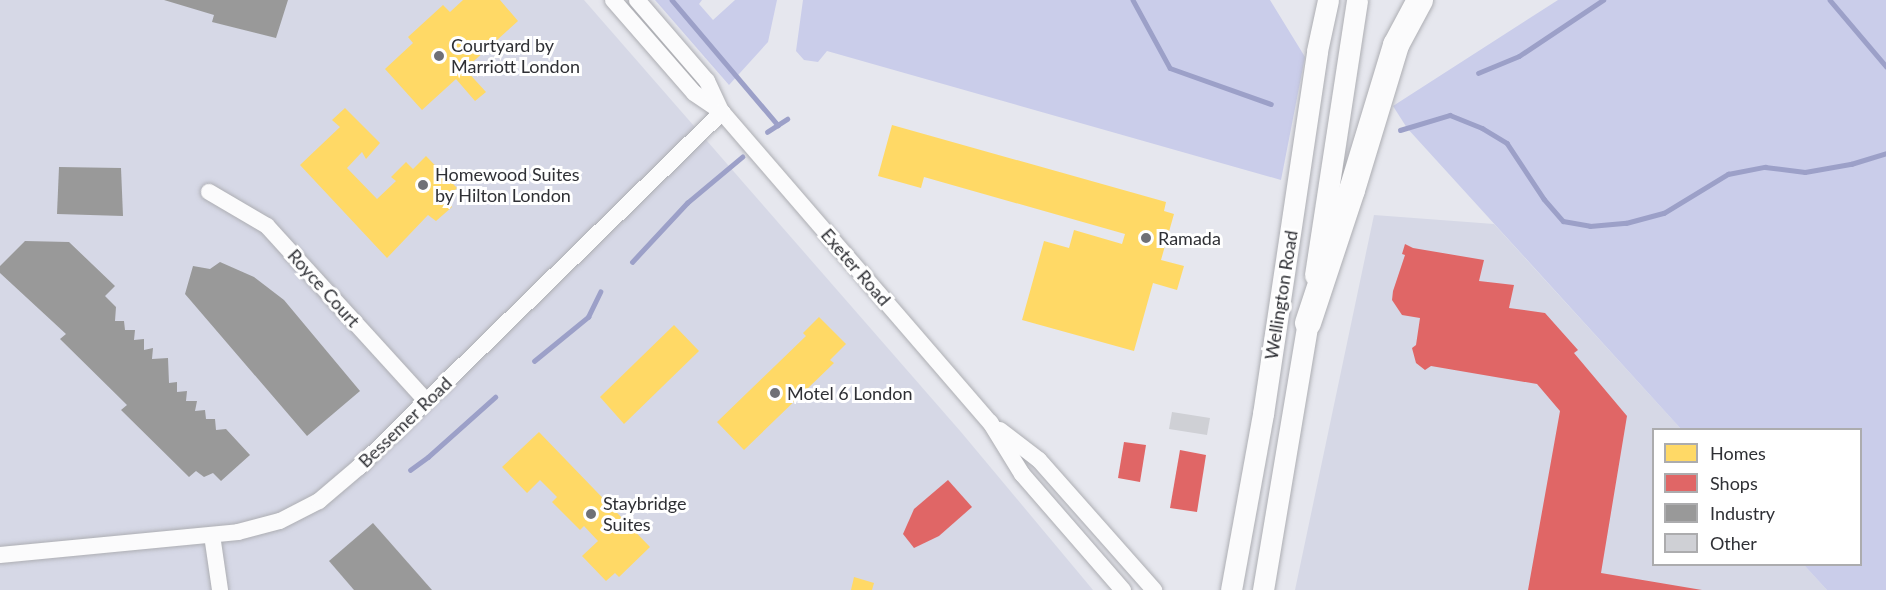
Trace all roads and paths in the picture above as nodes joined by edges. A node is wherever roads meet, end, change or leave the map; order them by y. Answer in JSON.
{"nodes":[{"id":1,"x":613,"y":0,"type":"edge"},
{"id":2,"x":637,"y":0,"type":"edge"},
{"id":3,"x":1328,"y":0,"type":"edge"},
{"id":4,"x":1357,"y":0,"type":"edge"},
{"id":5,"x":1420,"y":0,"type":"edge"},
{"id":6,"x":722,"y":112,"type":"junction"},
{"id":7,"x":209,"y":192,"type":"dead end"},
{"id":8,"x":1308,"y":323,"type":"junction"},
{"id":9,"x":426,"y":400,"type":"junction"},
{"id":10,"x":990,"y":422,"type":"junction"},
{"id":11,"x":212,"y":535,"type":"junction"},
{"id":12,"x":0,"y":555,"type":"edge"},
{"id":13,"x":220,"y":590,"type":"edge"},
{"id":14,"x":1123,"y":590,"type":"edge"},
{"id":15,"x":1154,"y":590,"type":"edge"},
{"id":16,"x":1231,"y":590,"type":"edge"},
{"id":17,"x":1263,"y":590,"type":"edge"}],
"edges":[{"from":1,"to":6,"type":"street","name":"Exeter Road"},
{"from":2,"to":6,"type":"street","name":"Exeter Road"},
{"from":3,"to":16,"type":"main road","name":"Wellington Road"},
{"from":4,"to":8,"type":"main road","name":"Wellington Road"},
{"from":5,"to":8,"type":"highway"},
{"from":6,"to":9,"type":"street","name":"Bessemer Road"},
{"from":6,"to":10,"type":"street","name":"Exeter Road"},
{"from":7,"to":9,"type":"street","name":"Royce Court"},
{"from":8,"to":17,"type":"main road","name":"Wellington Road"},
{"from":9,"to":11,"type":"street","name":"Bessemer Road"},
{"from":10,"to":14,"type":"street","name":"Exeter Road"},
{"from":10,"to":15,"type":"street","name":"Exeter Road"},
{"from":11,"to":12,"type":"street","name":"Bessemer Road"},
{"from":11,"to":13,"type":"street"}]}
